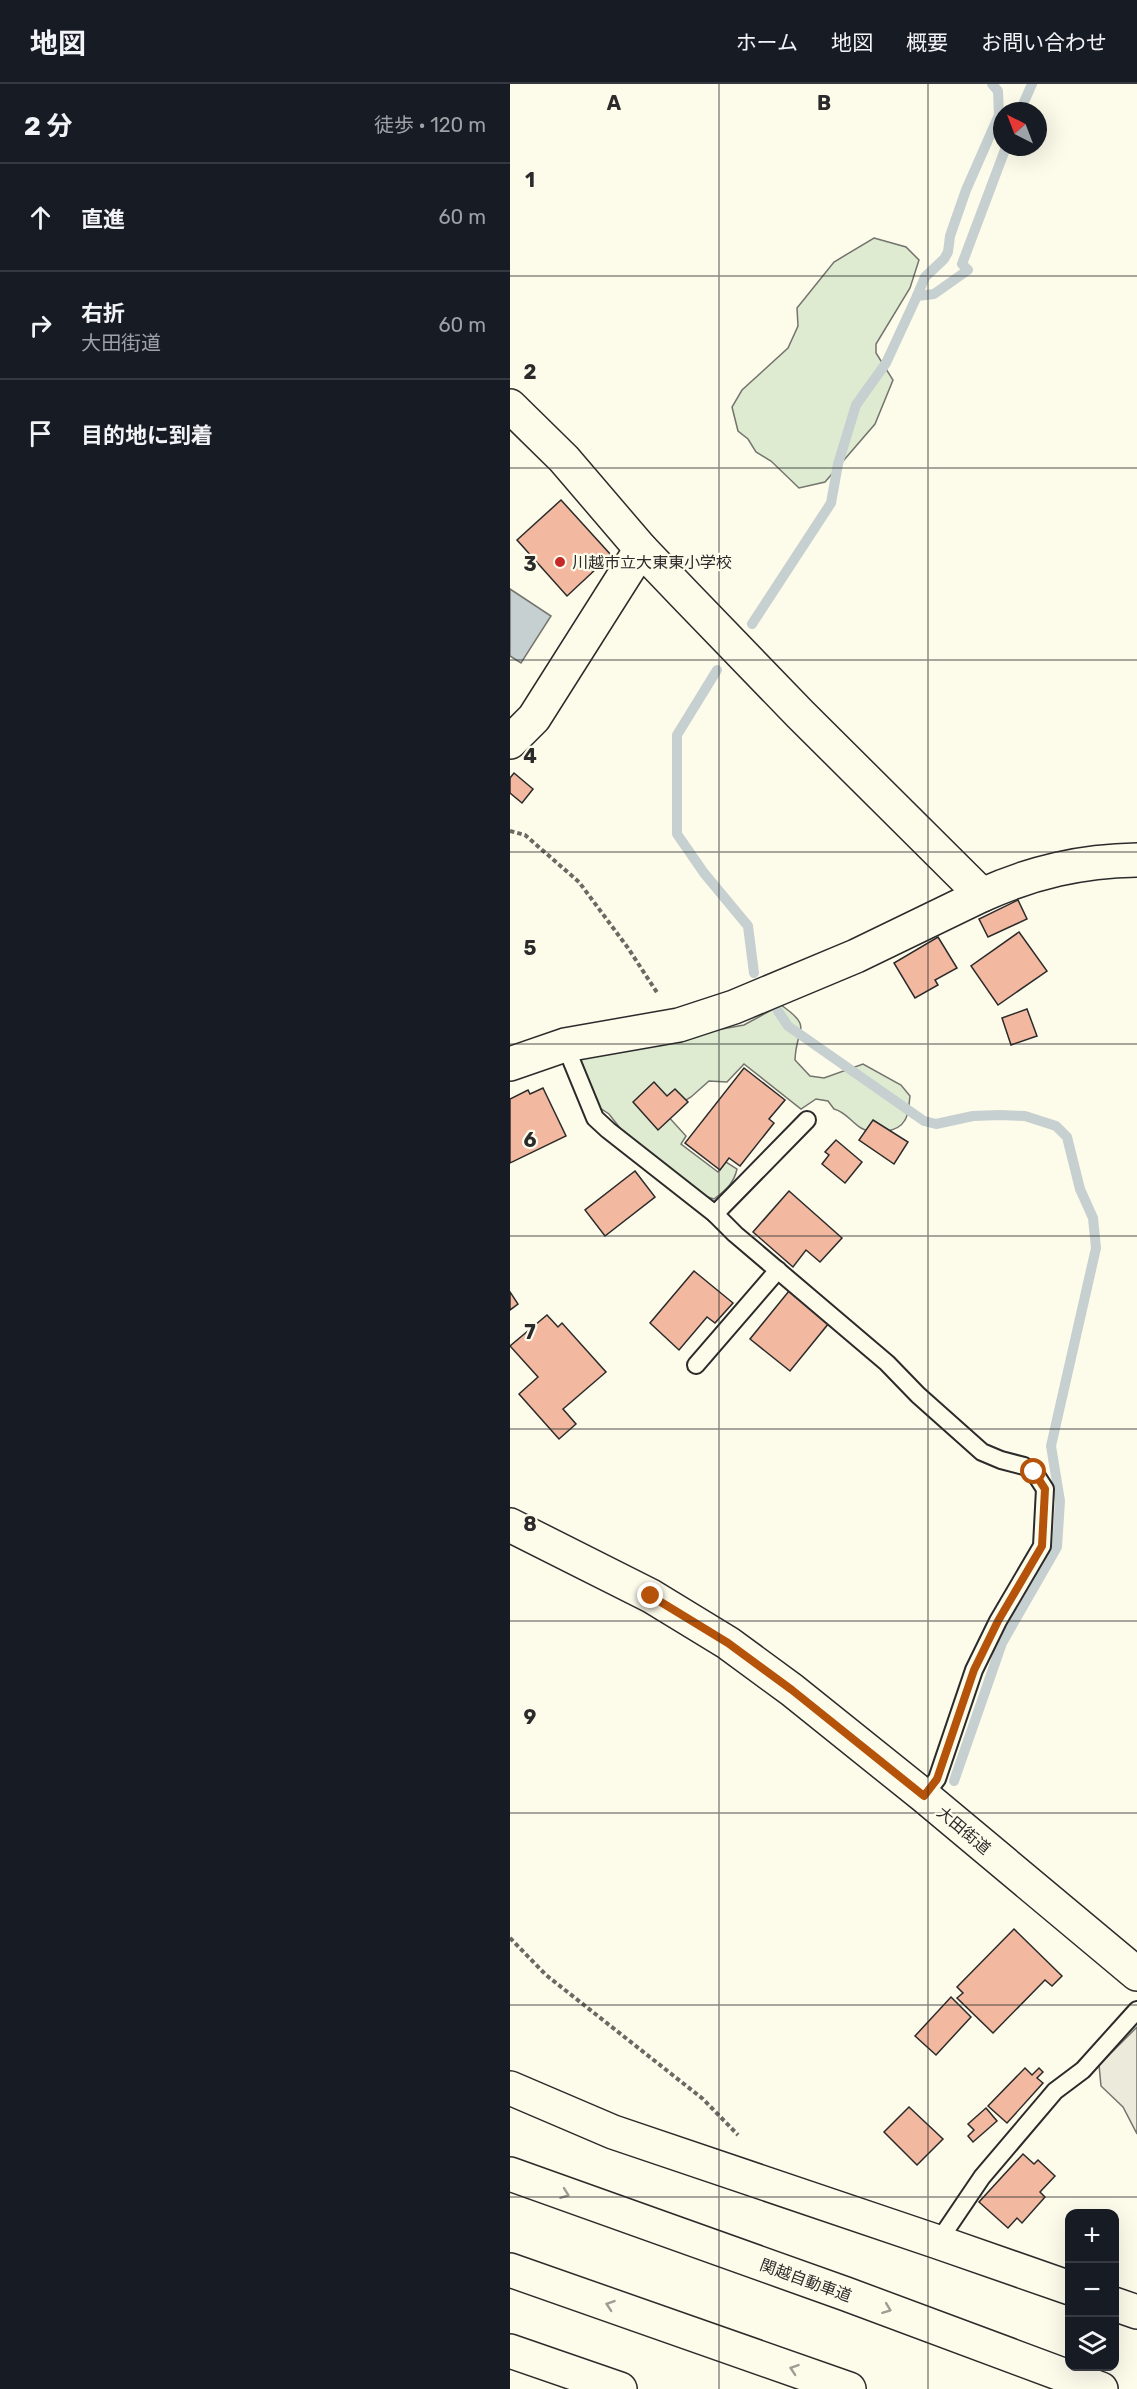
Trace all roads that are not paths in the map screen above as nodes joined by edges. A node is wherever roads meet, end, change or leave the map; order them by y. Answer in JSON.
{"nodes":[{"id":1,"x":510,"y":406,"type":"edge"},
{"id":2,"x":641,"y":549,"type":"junction"},
{"id":3,"x":510,"y":742,"type":"edge"},
{"id":4,"x":1137,"y":860,"type":"edge"},
{"id":5,"x":982,"y":895,"type":"junction"},
{"id":6,"x":565,"y":1045,"type":"junction"},
{"id":7,"x":510,"y":1064,"type":"edge"},
{"id":8,"x":807,"y":1120,"type":"dead end"},
{"id":9,"x":715,"y":1214,"type":"junction"},
{"id":10,"x":778,"y":1270,"type":"junction"},
{"id":11,"x":696,"y":1365,"type":"dead end"},
{"id":12,"x":510,"y":1525,"type":"edge"},
{"id":13,"x":924,"y":1796,"type":"junction"},
{"id":14,"x":1137,"y":1974,"type":"edge"},
{"id":15,"x":1137,"y":2010,"type":"edge"},
{"id":16,"x":510,"y":2088,"type":"edge"},
{"id":17,"x":510,"y":2174,"type":"edge"},
{"id":18,"x":938,"y":2242,"type":"junction"},
{"id":19,"x":510,"y":2270,"type":"edge"},
{"id":20,"x":1065,"y":2286,"type":"edge"},
{"id":21,"x":1119,"y":2306,"type":"edge"},
{"id":22,"x":1137,"y":2312,"type":"edge"},
{"id":23,"x":510,"y":2351,"type":"edge"},
{"id":24,"x":620,"y":2389,"type":"edge"},
{"id":25,"x":849,"y":2389,"type":"edge"},
{"id":26,"x":1101,"y":2389,"type":"edge"}],
"edges":[{"from":1,"to":2,"type":"main road"},
{"from":2,"to":3,"type":"main road"},
{"from":2,"to":5,"type":"main road"},
{"from":4,"to":5,"type":"main road"},
{"from":5,"to":6,"type":"main road"},
{"from":6,"to":7,"type":"main road"},
{"from":6,"to":9,"type":"lane"},
{"from":8,"to":9,"type":"lane"},
{"from":9,"to":10,"type":"lane"},
{"from":10,"to":11,"type":"lane"},
{"from":10,"to":13,"type":"lane"},
{"from":12,"to":13,"type":"main road","name":"大田街道"},
{"from":13,"to":14,"type":"main road","name":"大田街道"},
{"from":15,"to":18,"type":"lane"},
{"from":16,"to":18,"type":"main road"},
{"from":17,"to":26,"type":"main road","name":"関越自動車道","one_way":true},
{"from":18,"to":20,"type":"main road"},
{"from":25,"to":19,"type":"main road","one_way":true},
{"from":21,"to":22,"type":"main road"},
{"from":23,"to":24,"type":"main road"}]}
